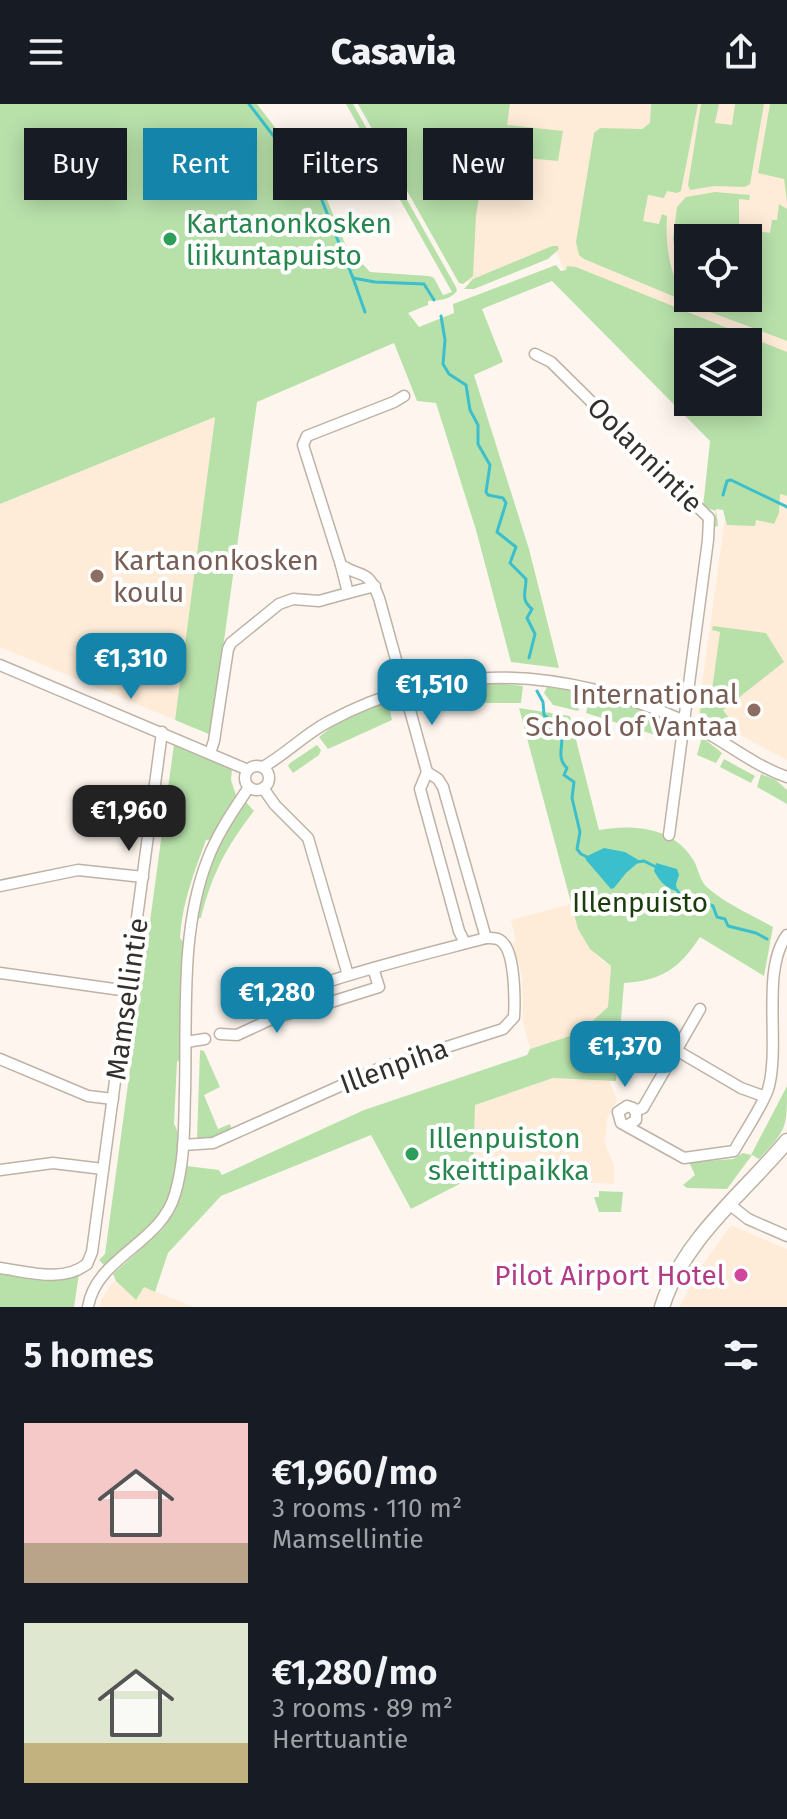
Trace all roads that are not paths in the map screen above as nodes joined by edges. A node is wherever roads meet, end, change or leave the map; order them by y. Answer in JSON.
{"nodes":[{"id":1,"x":535,"y":354,"type":"dead end"},
{"id":2,"x":404,"y":396,"type":"dead end"},
{"id":3,"x":341,"y":565,"type":"junction"},
{"id":4,"x":375,"y":586,"type":"junction"},
{"id":5,"x":348,"y":593,"type":"junction"},
{"id":6,"x":0,"y":665,"type":"edge"},
{"id":7,"x":405,"y":690,"type":"junction"},
{"id":8,"x":685,"y":720,"type":"junction"},
{"id":9,"x":162,"y":732,"type":"junction"},
{"id":10,"x":210,"y":753,"type":"junction"},
{"id":11,"x":263,"y":767,"type":"junction"},
{"id":12,"x":248,"y":770,"type":"junction"},
{"id":13,"x":427,"y":772,"type":"junction"},
{"id":14,"x":786,"y":778,"type":"edge"},
{"id":15,"x":249,"y":787,"type":"junction"},
{"id":16,"x":263,"y":788,"type":"junction"},
{"id":17,"x":669,"y":835,"type":"dead end"},
{"id":18,"x":143,"y":877,"type":"junction"},
{"id":19,"x":0,"y":886,"type":"edge"},
{"id":20,"x":787,"y":935,"type":"edge"},
{"id":21,"x":486,"y":938,"type":"junction"},
{"id":22,"x":465,"y":943,"type":"junction"},
{"id":23,"x":373,"y":968,"type":"junction"},
{"id":24,"x":0,"y":973,"type":"edge"},
{"id":25,"x":348,"y":975,"type":"junction"},
{"id":26,"x":128,"y":991,"type":"junction"},
{"id":27,"x":328,"y":1003,"type":"junction"},
{"id":28,"x":700,"y":1009,"type":"dead end"},
{"id":29,"x":220,"y":1034,"type":"dead end"},
{"id":30,"x":205,"y":1039,"type":"dead end"},
{"id":31,"x":186,"y":1042,"type":"junction"},
{"id":32,"x":676,"y":1050,"type":"junction"},
{"id":33,"x":0,"y":1059,"type":"edge"},
{"id":34,"x":763,"y":1096,"type":"junction"},
{"id":35,"x":113,"y":1099,"type":"junction"},
{"id":36,"x":635,"y":1111,"type":"junction"},
{"id":37,"x":628,"y":1125,"type":"junction"},
{"id":38,"x":787,"y":1141,"type":"edge"},
{"id":39,"x":183,"y":1145,"type":"junction"},
{"id":40,"x":103,"y":1169,"type":"junction"},
{"id":41,"x":0,"y":1170,"type":"edge"},
{"id":42,"x":729,"y":1204,"type":"junction"},
{"id":43,"x":787,"y":1236,"type":"edge"},
{"id":44,"x":87,"y":1264,"type":"junction"},
{"id":45,"x":0,"y":1268,"type":"edge"},
{"id":46,"x":99,"y":1279,"type":"junction"},
{"id":47,"x":88,"y":1307,"type":"edge"},
{"id":48,"x":662,"y":1307,"type":"edge"}],
"edges":[{"from":1,"to":8,"type":"street","name":"Oolannintie"},
{"from":2,"to":3,"type":"street"},
{"from":3,"to":4,"type":"street"},
{"from":3,"to":5,"type":"street"},
{"from":4,"to":5,"type":"street"},
{"from":4,"to":7,"type":"street","name":"Illenpiha"},
{"from":5,"to":10,"type":"street"},
{"from":6,"to":9,"type":"street"},
{"from":7,"to":8,"type":"street"},
{"from":7,"to":11,"type":"street"},
{"from":7,"to":13,"type":"street","name":"Illenpiha"},
{"from":8,"to":14,"type":"street"},
{"from":8,"to":17,"type":"street"},
{"from":9,"to":10,"type":"street"},
{"from":9,"to":18,"type":"street","name":"Mamsellintie"},
{"from":10,"to":12,"type":"street"},
{"from":11,"to":12,"type":"street"},
{"from":11,"to":16,"type":"street"},
{"from":12,"to":15,"type":"street"},
{"from":13,"to":21,"type":"street","name":"Illenpiha"},
{"from":13,"to":22,"type":"street","name":"Illenpiha"},
{"from":15,"to":16,"type":"street"},
{"from":15,"to":31,"type":"street"},
{"from":16,"to":25,"type":"street"},
{"from":18,"to":19,"type":"street"},
{"from":18,"to":26,"type":"street","name":"Mamsellintie"},
{"from":20,"to":34,"type":"street"},
{"from":21,"to":22,"type":"street"},
{"from":21,"to":39,"type":"street","name":"Illenpiha"},
{"from":22,"to":23,"type":"street"},
{"from":23,"to":25,"type":"street"},
{"from":23,"to":27,"type":"street"},
{"from":24,"to":26,"type":"street"},
{"from":25,"to":27,"type":"street"},
{"from":26,"to":35,"type":"street","name":"Mamsellintie"},
{"from":27,"to":29,"type":"street"},
{"from":28,"to":32,"type":"street"},
{"from":30,"to":31,"type":"street"},
{"from":31,"to":39,"type":"street"},
{"from":32,"to":34,"type":"street"},
{"from":32,"to":36,"type":"street"},
{"from":33,"to":35,"type":"street"},
{"from":34,"to":37,"type":"street"},
{"from":35,"to":40,"type":"street","name":"Mamsellintie"},
{"from":36,"to":37,"type":"street"},
{"from":36,"to":37,"type":"street"},
{"from":38,"to":42,"type":"street"},
{"from":39,"to":46,"type":"street"},
{"from":40,"to":41,"type":"street"},
{"from":40,"to":44,"type":"street","name":"Mamsellintie"},
{"from":42,"to":43,"type":"street"},
{"from":42,"to":48,"type":"street"},
{"from":44,"to":45,"type":"street"},
{"from":44,"to":46,"type":"street"},
{"from":46,"to":47,"type":"street"}]}
